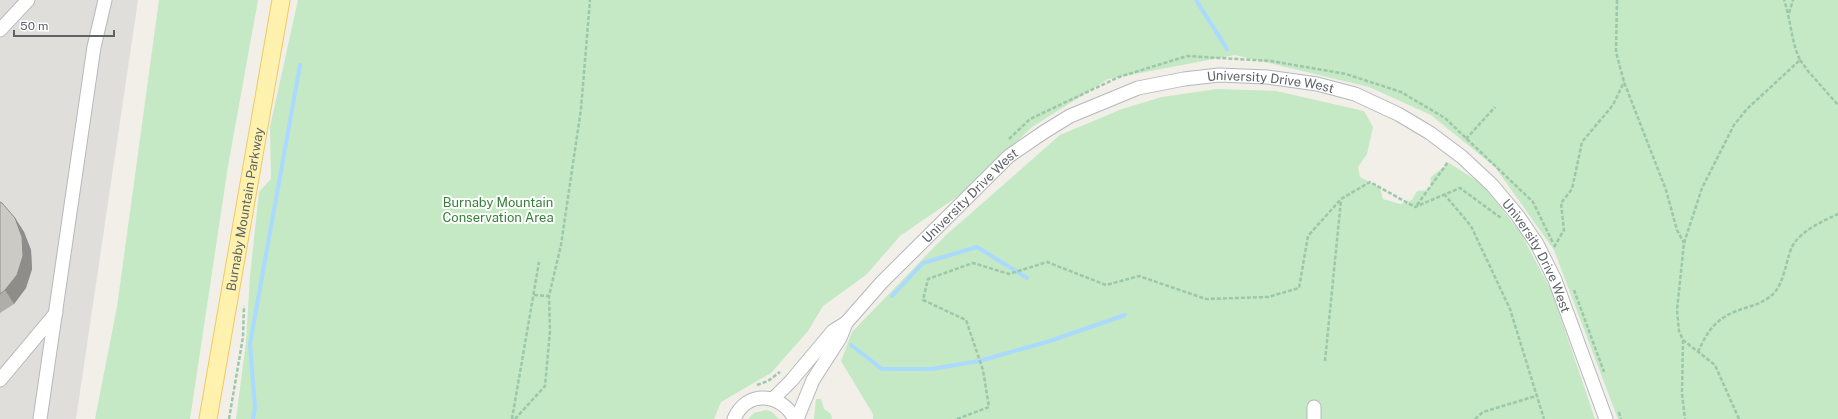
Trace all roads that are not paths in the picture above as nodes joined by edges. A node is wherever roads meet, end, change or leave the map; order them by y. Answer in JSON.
{"nodes":[{"id":1,"x":28,"y":0,"type":"edge"},
{"id":2,"x":105,"y":0,"type":"edge"},
{"id":3,"x":281,"y":0,"type":"edge"},
{"id":4,"x":0,"y":30,"type":"edge"},
{"id":5,"x":56,"y":313,"type":"junction"},
{"id":6,"x":846,"y":323,"type":"junction"},
{"id":7,"x":0,"y":380,"type":"edge"},
{"id":8,"x":773,"y":399,"type":"junction"},
{"id":9,"x":40,"y":419,"type":"edge"},
{"id":10,"x":208,"y":419,"type":"edge"},
{"id":11,"x":734,"y":419,"type":"edge"},
{"id":12,"x":796,"y":419,"type":"edge"},
{"id":13,"x":1606,"y":419,"type":"edge"}],
"edges":[{"from":1,"to":4,"type":"street"},
{"from":2,"to":5,"type":"street"},
{"from":3,"to":10,"type":"main road","name":"Burnaby Mountain Parkway"},
{"from":5,"to":7,"type":"street"},
{"from":5,"to":9,"type":"street"},
{"from":6,"to":8,"type":"street","name":"University Drive West"},
{"from":6,"to":12,"type":"street","name":"University Drive West"},
{"from":6,"to":13,"type":"street","name":"University Drive West"},
{"from":8,"to":11,"type":"street"},
{"from":8,"to":12,"type":"street"}]}
